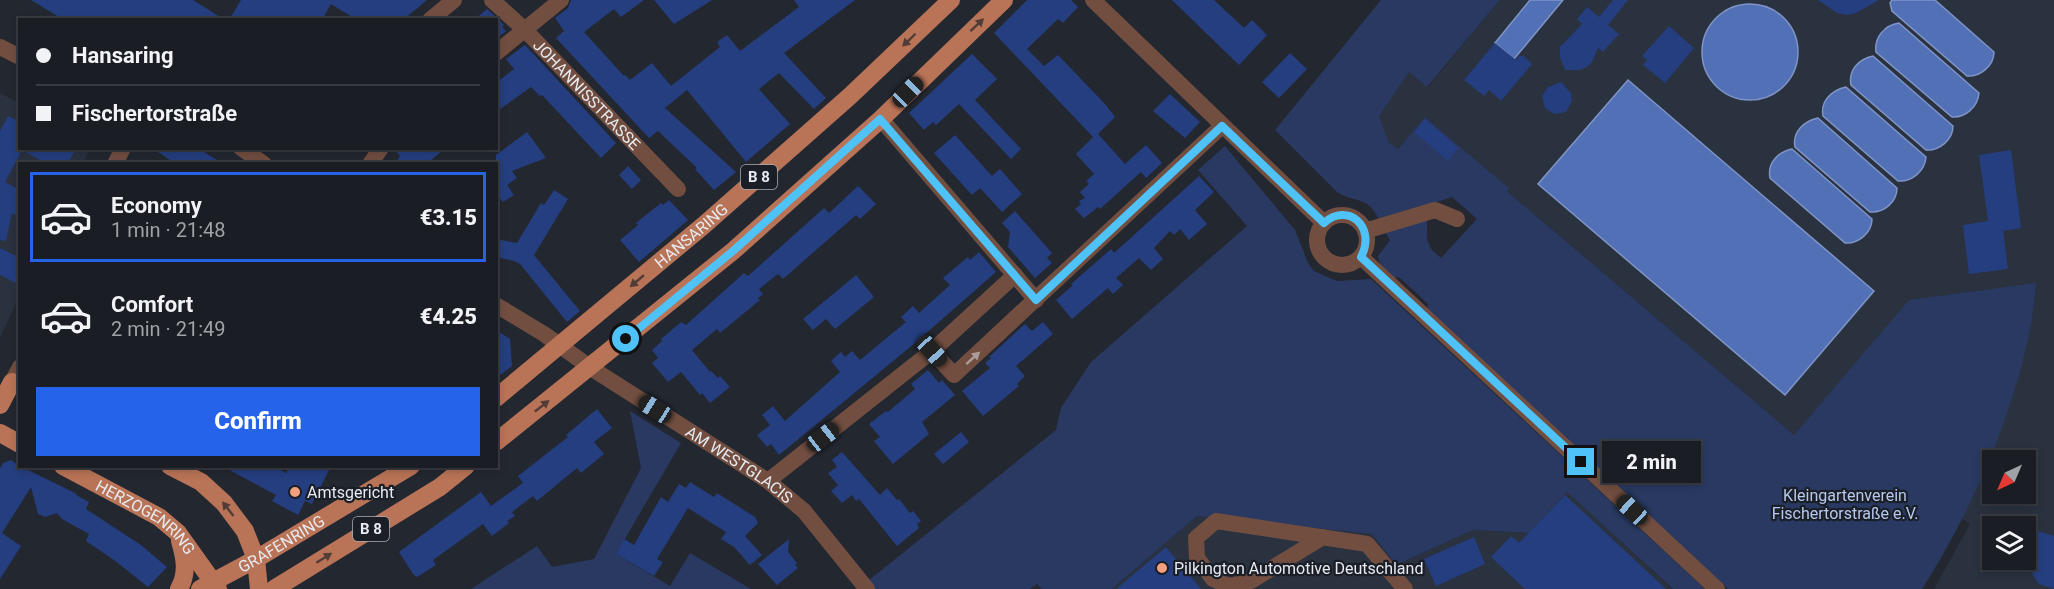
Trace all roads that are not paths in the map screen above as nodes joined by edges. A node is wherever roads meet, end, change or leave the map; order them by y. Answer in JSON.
{"nodes":[{"id":1,"x":454,"y":0,"type":"edge"},
{"id":2,"x":492,"y":0,"type":"edge"},
{"id":3,"x":561,"y":0,"type":"edge"},
{"id":4,"x":951,"y":0,"type":"edge"},
{"id":5,"x":1004,"y":0,"type":"edge"},
{"id":6,"x":1093,"y":0,"type":"edge"},
{"id":7,"x":432,"y":18,"type":"edge"},
{"id":8,"x":525,"y":30,"type":"junction"},
{"id":9,"x":0,"y":47,"type":"edge"},
{"id":10,"x":498,"y":51,"type":"edge"},
{"id":11,"x":18,"y":56,"type":"edge"},
{"id":12,"x":880,"y":119,"type":"junction"},
{"id":13,"x":1222,"y":126,"type":"junction"},
{"id":14,"x":244,"y":150,"type":"edge"},
{"id":15,"x":261,"y":162,"type":"edge"},
{"id":16,"x":678,"y":189,"type":"dead end"},
{"id":17,"x":1457,"y":219,"type":"dead end"},
{"id":18,"x":1324,"y":223,"type":"junction"},
{"id":19,"x":1365,"y":231,"type":"junction"},
{"id":20,"x":1361,"y":257,"type":"junction"},
{"id":21,"x":1014,"y":275,"type":"junction"},
{"id":22,"x":1036,"y":300,"type":"junction"},
{"id":23,"x":498,"y":306,"type":"edge"},
{"id":24,"x":559,"y":346,"type":"junction"},
{"id":25,"x":932,"y":351,"type":"junction"},
{"id":26,"x":591,"y":368,"type":"junction"},
{"id":27,"x":13,"y":378,"type":"edge"},
{"id":28,"x":498,"y":396,"type":"edge"},
{"id":29,"x":0,"y":405,"type":"edge"},
{"id":30,"x":0,"y":433,"type":"edge"},
{"id":31,"x":498,"y":440,"type":"edge"},
{"id":32,"x":18,"y":443,"type":"edge"},
{"id":33,"x":67,"y":468,"type":"edge"},
{"id":34,"x":174,"y":468,"type":"edge"},
{"id":35,"x":408,"y":468,"type":"edge"},
{"id":36,"x":464,"y":468,"type":"edge"},
{"id":37,"x":768,"y":481,"type":"junction"},
{"id":38,"x":178,"y":533,"type":"junction"},
{"id":39,"x":1323,"y":537,"type":"junction"},
{"id":40,"x":256,"y":559,"type":"junction"},
{"id":41,"x":210,"y":587,"type":"edge"},
{"id":42,"x":179,"y":589,"type":"edge"},
{"id":43,"x":259,"y":589,"type":"edge"},
{"id":44,"x":274,"y":589,"type":"edge"},
{"id":45,"x":867,"y":589,"type":"edge"},
{"id":46,"x":1405,"y":589,"type":"edge"},
{"id":47,"x":1717,"y":589,"type":"edge"}],
"edges":[{"from":1,"to":7,"type":"street"},
{"from":2,"to":8,"type":"street","name":"JOHANNISSTRASSE"},
{"from":3,"to":8,"type":"street"},
{"from":4,"to":24,"type":"main road","name":"HANSARING","number":"B 8","one_way":true},
{"from":12,"to":5,"type":"main road","number":"B 8","one_way":true},
{"from":6,"to":13,"type":"street"},
{"from":8,"to":10,"type":"street"},
{"from":8,"to":16,"type":"street","name":"JOHANNISSTRASSE"},
{"from":9,"to":11,"type":"street"},
{"from":12,"to":21,"type":"street"},
{"from":12,"to":26,"type":"main road","number":"B 8"},
{"from":13,"to":18,"type":"street"},
{"from":13,"to":22,"type":"street"},
{"from":14,"to":15,"type":"street"},
{"from":17,"to":19,"type":"street"},
{"from":18,"to":19,"type":"street"},
{"from":18,"to":20,"type":"street"},
{"from":19,"to":20,"type":"street"},
{"from":20,"to":47,"type":"street"},
{"from":21,"to":22,"type":"street"},
{"from":21,"to":25,"type":"street"},
{"from":25,"to":22,"type":"street","one_way":true},
{"from":23,"to":24,"type":"street","name":"AM WESTGLACIS"},
{"from":24,"to":26,"type":"street","name":"AM WESTGLACIS"},
{"from":24,"to":28,"type":"main road","number":"B 8"},
{"from":25,"to":37,"type":"street"},
{"from":31,"to":26,"type":"main road","number":"B 8","one_way":true},
{"from":26,"to":37,"type":"street","name":"AM WESTGLACIS"},
{"from":27,"to":29,"type":"main road"},
{"from":30,"to":32,"type":"main road"},
{"from":33,"to":38,"type":"main road","name":"HERZOGENRING"},
{"from":40,"to":34,"type":"main road","one_way":true},
{"from":35,"to":40,"type":"main road","name":"GRAFENRING","number":"B 8"},
{"from":44,"to":36,"type":"main road","name":"GRAFENRING","number":"B 8","one_way":true},
{"from":37,"to":45,"type":"street","name":"AM WESTGLACIS"},
{"from":38,"to":41,"type":"main road","name":"HERZOGENRING"},
{"from":38,"to":42,"type":"main road"},
{"from":39,"to":39,"type":"street"},
{"from":39,"to":46,"type":"street"},
{"from":40,"to":41,"type":"main road","name":"GRAFENRING","number":"B 8"},
{"from":40,"to":43,"type":"main road"}]}
